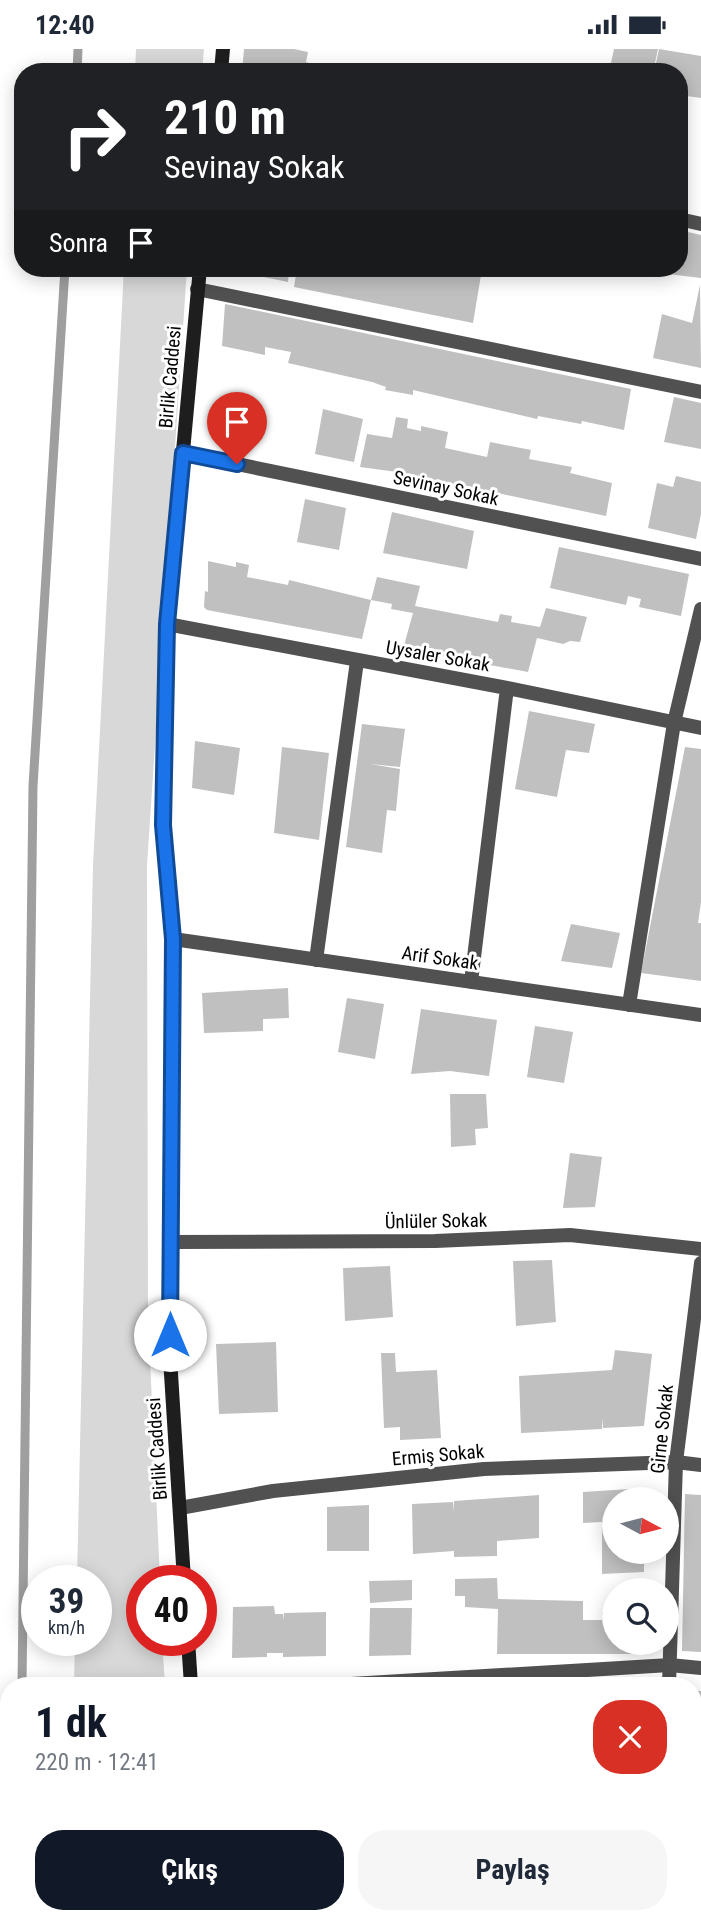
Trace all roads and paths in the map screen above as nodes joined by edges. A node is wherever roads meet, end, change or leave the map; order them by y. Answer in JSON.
{"nodes":[{"id":1,"x":199,"y":277,"type":"edge"},
{"id":2,"x":198,"y":289,"type":"junction"},
{"id":3,"x":701,"y":392,"type":"edge"},
{"id":4,"x":183,"y":453,"type":"junction"},
{"id":5,"x":701,"y":559,"type":"edge"},
{"id":6,"x":701,"y":609,"type":"edge"},
{"id":7,"x":167,"y":624,"type":"junction"},
{"id":8,"x":357,"y":661,"type":"junction"},
{"id":9,"x":507,"y":688,"type":"junction"},
{"id":10,"x":674,"y":723,"type":"junction"},
{"id":11,"x":701,"y":729,"type":"edge"},
{"id":12,"x":173,"y":939,"type":"junction"},
{"id":13,"x":316,"y":960,"type":"junction"},
{"id":14,"x":471,"y":982,"type":"junction"},
{"id":15,"x":629,"y":1005,"type":"junction"},
{"id":16,"x":701,"y":1015,"type":"edge"},
{"id":17,"x":171,"y":1242,"type":"junction"},
{"id":18,"x":701,"y":1249,"type":"edge"},
{"id":19,"x":701,"y":1263,"type":"edge"},
{"id":20,"x":676,"y":1462,"type":"junction"},
{"id":21,"x":701,"y":1465,"type":"edge"},
{"id":22,"x":180,"y":1508,"type":"junction"},
{"id":23,"x":183,"y":1565,"type":"edge"},
{"id":24,"x":189,"y":1656,"type":"edge"},
{"id":25,"x":670,"y":1665,"type":"junction"},
{"id":26,"x":701,"y":1668,"type":"edge"},
{"id":27,"x":190,"y":1677,"type":"edge"},
{"id":28,"x":468,"y":1677,"type":"edge"},
{"id":29,"x":669,"y":1677,"type":"edge"}],
"edges":[{"from":1,"to":2,"type":"street","name":"Birlik Caddesi"},
{"from":2,"to":3,"type":"street"},
{"from":2,"to":4,"type":"street","name":"Birlik Caddesi"},
{"from":4,"to":5,"type":"street","name":"Sevinay Sokak"},
{"from":4,"to":7,"type":"street","name":"Birlik Caddesi"},
{"from":6,"to":10,"type":"street"},
{"from":7,"to":8,"type":"street","name":"Uysaler Sokak"},
{"from":7,"to":12,"type":"street","name":"Birlik Caddesi"},
{"from":8,"to":9,"type":"street","name":"Uysaler Sokak"},
{"from":8,"to":13,"type":"street"},
{"from":9,"to":10,"type":"street","name":"Uysaler Sokak"},
{"from":9,"to":14,"type":"street"},
{"from":10,"to":11,"type":"street","name":"Uysaler Sokak"},
{"from":10,"to":15,"type":"street"},
{"from":12,"to":13,"type":"street","name":"Arif Sokak"},
{"from":12,"to":17,"type":"street","name":"Birlik Caddesi"},
{"from":13,"to":14,"type":"street","name":"Arif Sokak"},
{"from":14,"to":15,"type":"street","name":"Arif Sokak"},
{"from":15,"to":16,"type":"street","name":"Arif Sokak"},
{"from":17,"to":18,"type":"street","name":"Ünlüler Sokak"},
{"from":17,"to":22,"type":"street","name":"Birlik Caddesi"},
{"from":19,"to":20,"type":"street","name":"Girne Sokak"},
{"from":20,"to":21,"type":"street","name":"Ermiş Sokak"},
{"from":20,"to":22,"type":"street","name":"Ermiş Sokak"},
{"from":20,"to":25,"type":"street","name":"Girne Sokak"},
{"from":22,"to":23,"type":"street","name":"Birlik Caddesi"},
{"from":24,"to":27,"type":"street"},
{"from":25,"to":26,"type":"street"},
{"from":25,"to":28,"type":"street"},
{"from":25,"to":29,"type":"street","name":"Girne Sokak"}]}
